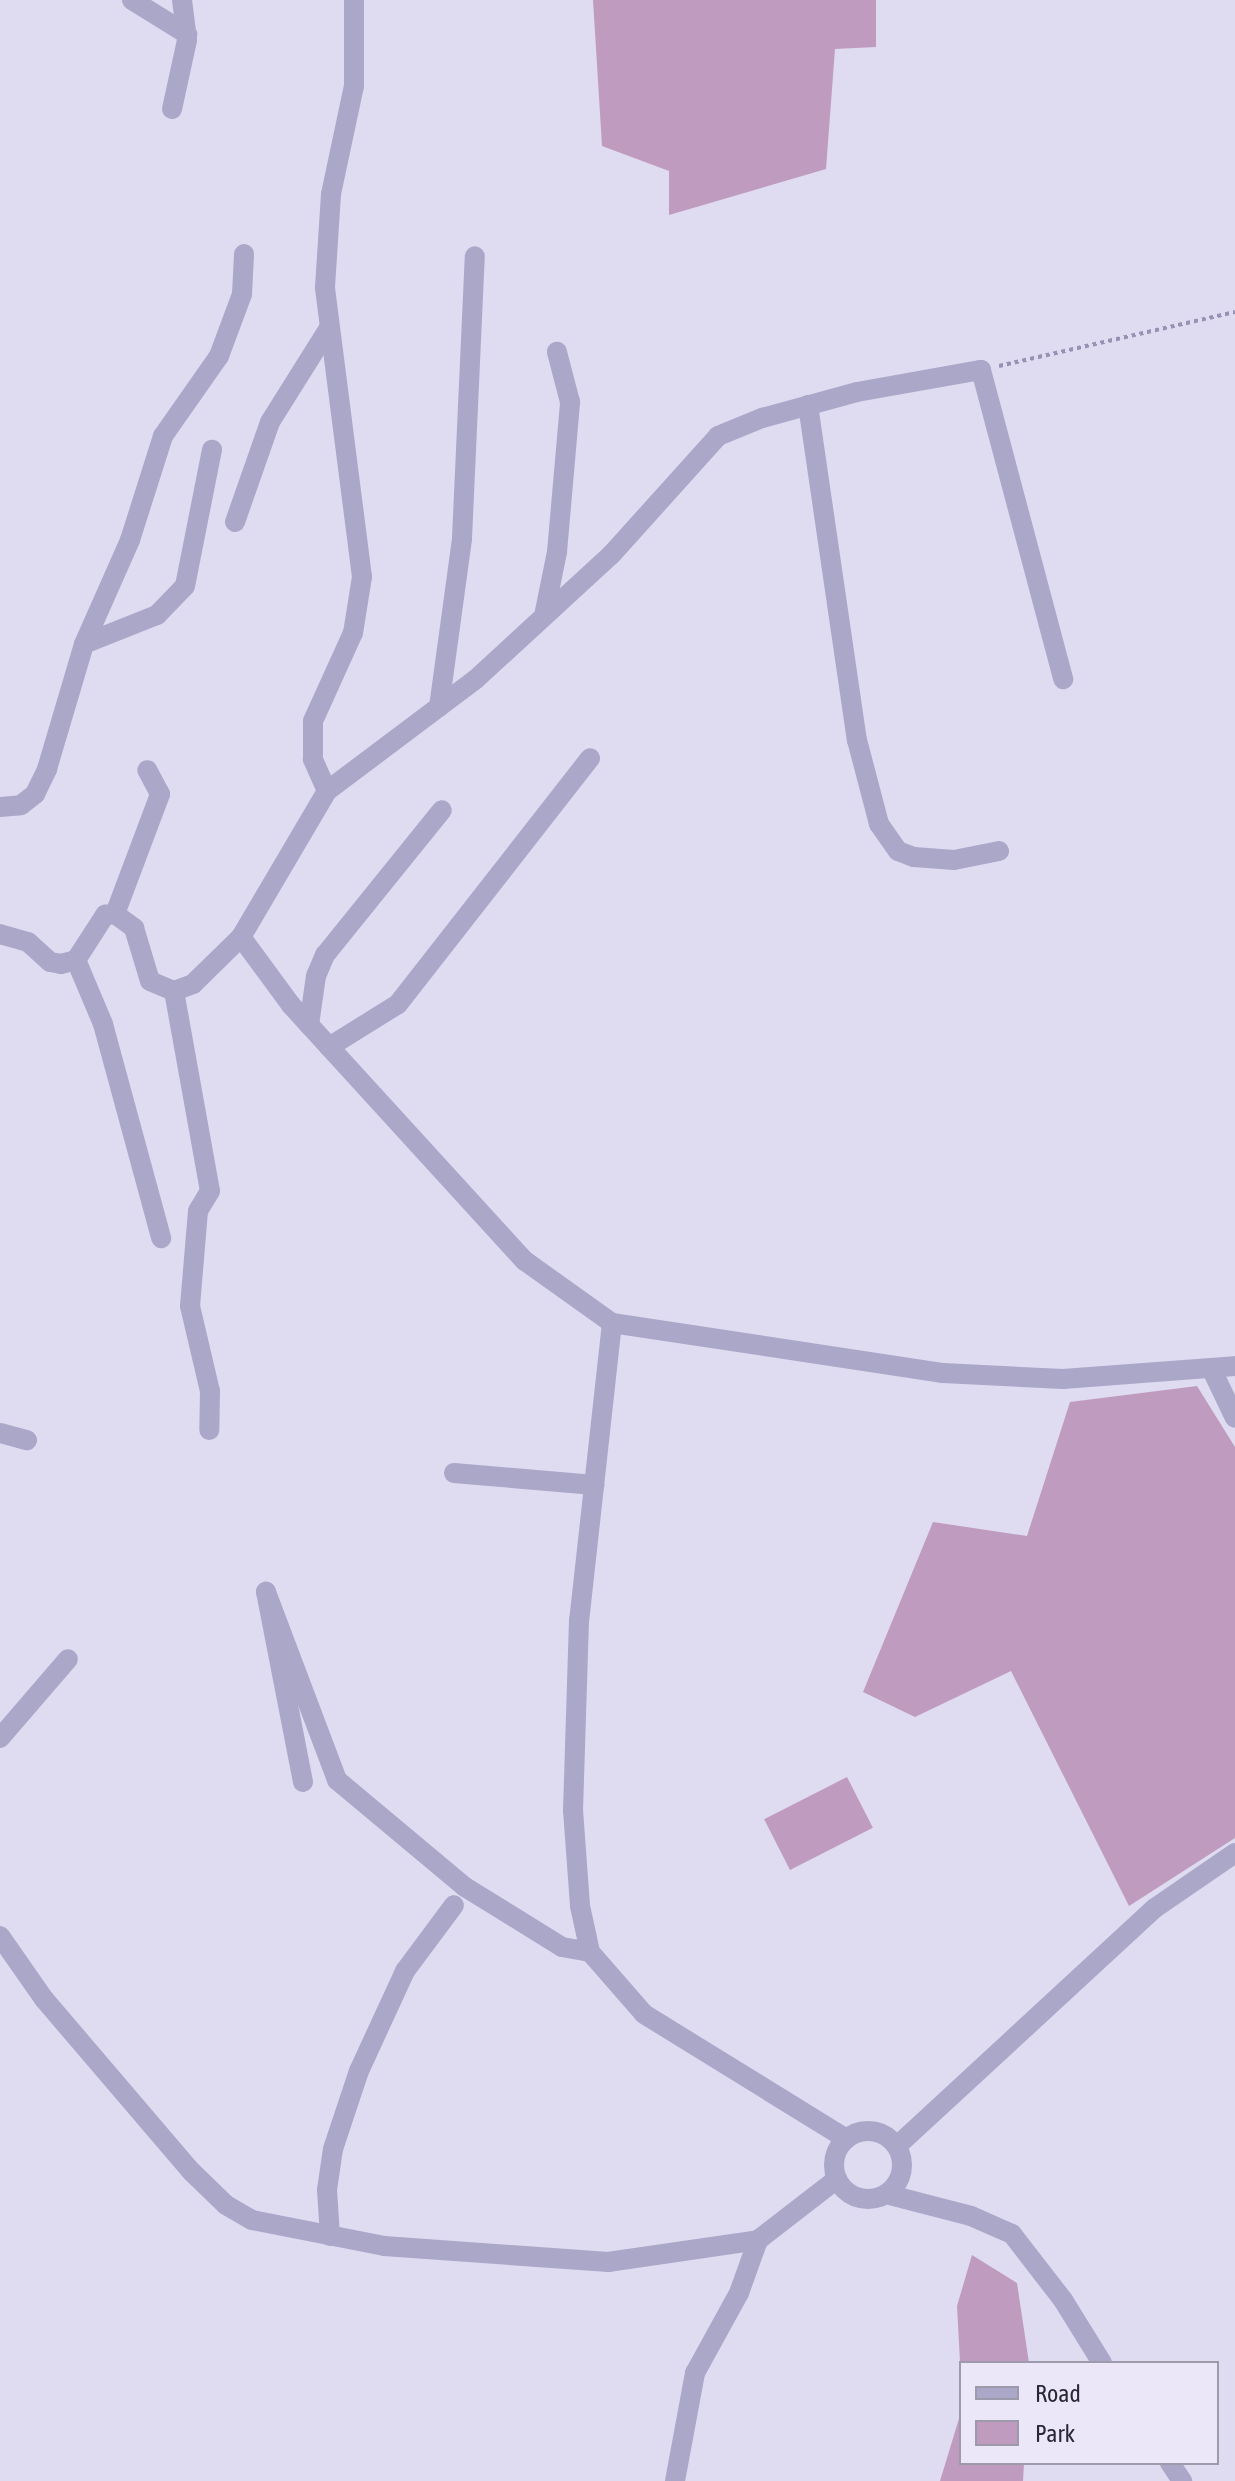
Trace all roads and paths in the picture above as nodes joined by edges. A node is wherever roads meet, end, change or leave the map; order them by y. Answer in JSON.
{"nodes":[{"id":1,"x":132,"y":0,"type":"edge"},
{"id":2,"x":182,"y":0,"type":"edge"},
{"id":3,"x":354,"y":0,"type":"edge"},
{"id":4,"x":187,"y":34,"type":"junction"},
{"id":5,"x":172,"y":109,"type":"dead end"},
{"id":6,"x":244,"y":254,"type":"dead end"},
{"id":7,"x":475,"y":256,"type":"dead end"},
{"id":8,"x":1235,"y":312,"type":"edge"},
{"id":9,"x":329,"y":328,"type":"junction"},
{"id":10,"x":557,"y":352,"type":"dead end"},
{"id":11,"x":981,"y":370,"type":"junction"},
{"id":12,"x":808,"y":405,"type":"junction"},
{"id":13,"x":212,"y":450,"type":"dead end"},
{"id":14,"x":235,"y":522,"type":"dead end"},
{"id":15,"x":544,"y":616,"type":"junction"},
{"id":16,"x":84,"y":644,"type":"junction"},
{"id":17,"x":1063,"y":679,"type":"dead end"},
{"id":18,"x":439,"y":707,"type":"junction"},
{"id":19,"x":590,"y":758,"type":"dead end"},
{"id":20,"x":147,"y":770,"type":"dead end"},
{"id":21,"x":327,"y":791,"type":"junction"},
{"id":22,"x":0,"y":807,"type":"edge"},
{"id":23,"x":442,"y":810,"type":"dead end"},
{"id":24,"x":999,"y":851,"type":"dead end"},
{"id":25,"x":115,"y":914,"type":"junction"},
{"id":26,"x":0,"y":934,"type":"edge"},
{"id":27,"x":241,"y":937,"type":"junction"},
{"id":28,"x":76,"y":960,"type":"junction"},
{"id":29,"x":174,"y":991,"type":"junction"},
{"id":30,"x":309,"y":1025,"type":"junction"},
{"id":31,"x":329,"y":1047,"type":"junction"},
{"id":32,"x":161,"y":1238,"type":"dead end"},
{"id":33,"x":612,"y":1323,"type":"junction"},
{"id":34,"x":1235,"y":1366,"type":"edge"},
{"id":35,"x":1211,"y":1368,"type":"junction"},
{"id":36,"x":1235,"y":1418,"type":"edge"},
{"id":37,"x":209,"y":1430,"type":"dead end"},
{"id":38,"x":0,"y":1433,"type":"edge"},
{"id":39,"x":27,"y":1440,"type":"dead end"},
{"id":40,"x":454,"y":1473,"type":"dead end"},
{"id":41,"x":594,"y":1485,"type":"junction"},
{"id":42,"x":68,"y":1659,"type":"dead end"},
{"id":43,"x":0,"y":1738,"type":"edge"},
{"id":44,"x":303,"y":1782,"type":"dead end"},
{"id":45,"x":1235,"y":1853,"type":"edge"},
{"id":46,"x":454,"y":1905,"type":"dead end"},
{"id":47,"x":0,"y":1936,"type":"edge"},
{"id":48,"x":590,"y":1952,"type":"junction"},
{"id":49,"x":846,"y":2139,"type":"junction"},
{"id":50,"x":897,"y":2146,"type":"junction"},
{"id":51,"x":837,"y":2179,"type":"junction"},
{"id":52,"x":886,"y":2194,"type":"junction"},
{"id":53,"x":330,"y":2236,"type":"junction"},
{"id":54,"x":758,"y":2240,"type":"junction"},
{"id":55,"x":1101,"y":2361,"type":"edge"},
{"id":56,"x":675,"y":2481,"type":"edge"}],
"edges":[{"from":1,"to":4,"type":"street"},
{"from":2,"to":4,"type":"street"},
{"from":3,"to":9,"type":"street"},
{"from":4,"to":5,"type":"street"},
{"from":6,"to":16,"type":"street"},
{"from":7,"to":18,"type":"street"},
{"from":8,"to":11,"type":"path"},
{"from":9,"to":14,"type":"street"},
{"from":9,"to":21,"type":"street"},
{"from":10,"to":15,"type":"street"},
{"from":11,"to":12,"type":"street"},
{"from":11,"to":17,"type":"street"},
{"from":12,"to":15,"type":"street"},
{"from":12,"to":24,"type":"street"},
{"from":13,"to":16,"type":"street"},
{"from":15,"to":18,"type":"street"},
{"from":16,"to":22,"type":"street"},
{"from":18,"to":21,"type":"street"},
{"from":19,"to":31,"type":"street"},
{"from":20,"to":25,"type":"street"},
{"from":21,"to":27,"type":"street"},
{"from":23,"to":30,"type":"street"},
{"from":25,"to":28,"type":"street"},
{"from":25,"to":29,"type":"street"},
{"from":26,"to":28,"type":"street"},
{"from":27,"to":29,"type":"street"},
{"from":27,"to":30,"type":"street"},
{"from":28,"to":32,"type":"street"},
{"from":29,"to":37,"type":"street"},
{"from":30,"to":31,"type":"street"},
{"from":31,"to":33,"type":"street"},
{"from":33,"to":35,"type":"street"},
{"from":33,"to":41,"type":"street"},
{"from":34,"to":35,"type":"street"},
{"from":35,"to":36,"type":"street"},
{"from":38,"to":39,"type":"street"},
{"from":40,"to":41,"type":"street"},
{"from":41,"to":48,"type":"street"},
{"from":42,"to":43,"type":"street"},
{"from":44,"to":48,"type":"street"},
{"from":45,"to":50,"type":"street"},
{"from":46,"to":53,"type":"street"},
{"from":47,"to":53,"type":"street"},
{"from":48,"to":49,"type":"street"},
{"from":49,"to":50,"type":"street"},
{"from":49,"to":51,"type":"street"},
{"from":50,"to":52,"type":"street"},
{"from":51,"to":52,"type":"street"},
{"from":51,"to":54,"type":"street"},
{"from":52,"to":55,"type":"street"},
{"from":53,"to":54,"type":"street"},
{"from":54,"to":56,"type":"street"}]}
